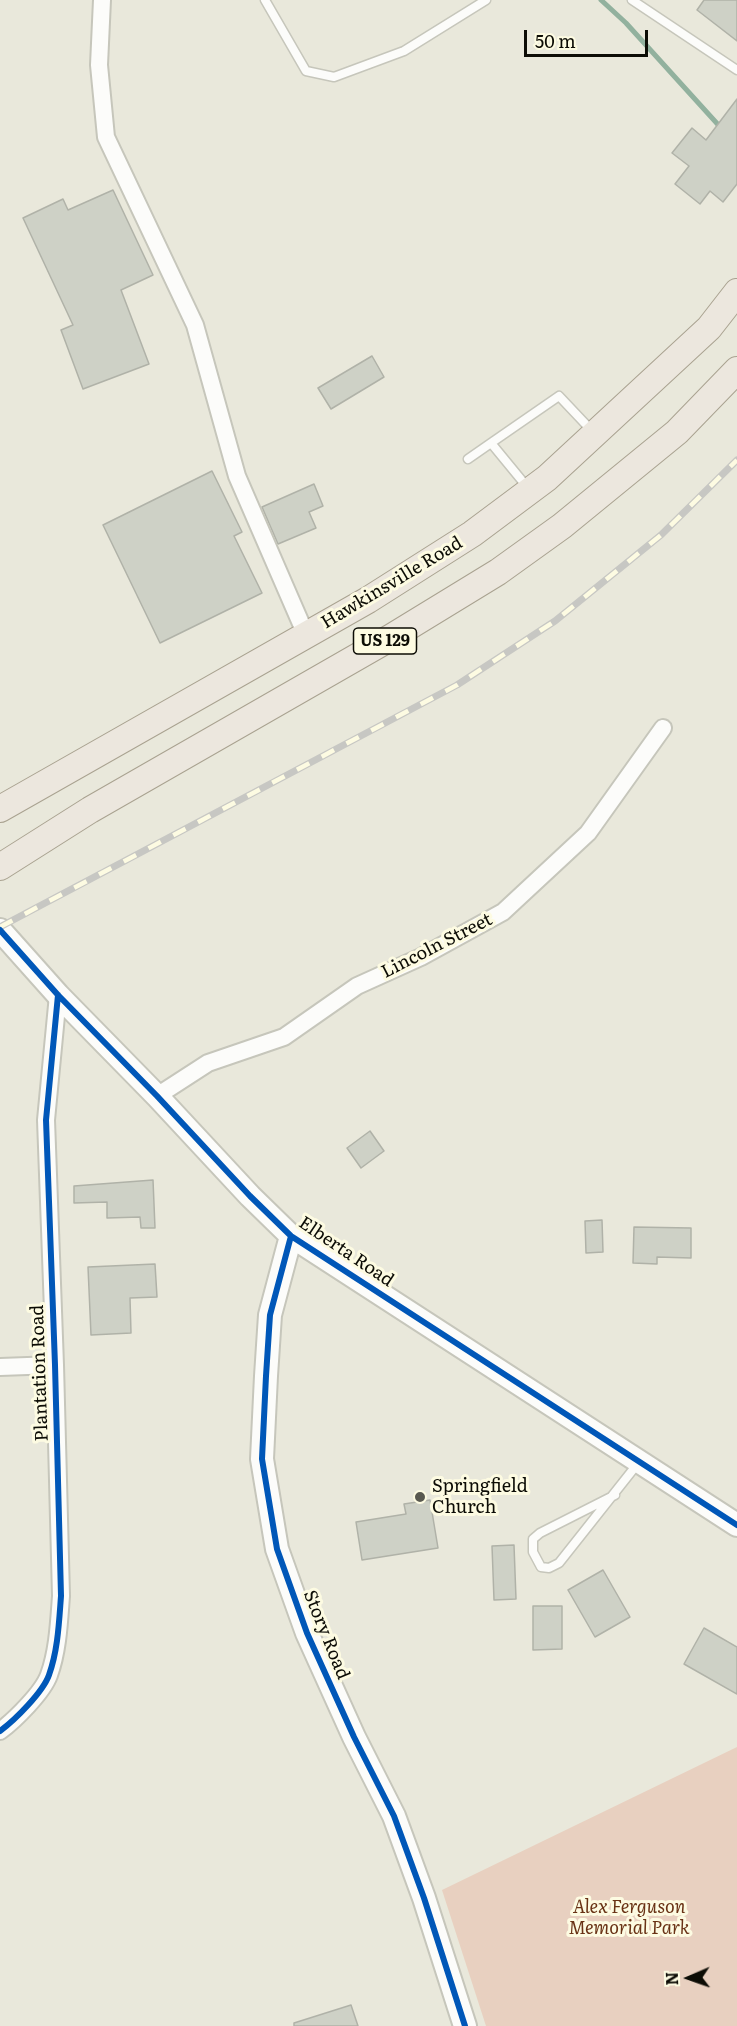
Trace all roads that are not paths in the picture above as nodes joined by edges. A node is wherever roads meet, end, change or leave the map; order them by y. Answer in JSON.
{"nodes":[{"id":1,"x":102,"y":0,"type":"edge"},
{"id":2,"x":265,"y":0,"type":"edge"},
{"id":3,"x":486,"y":0,"type":"edge"},
{"id":4,"x":632,"y":0,"type":"edge"},
{"id":5,"x":737,"y":70,"type":"edge"},
{"id":6,"x":737,"y":292,"type":"edge"},
{"id":7,"x":737,"y":370,"type":"edge"},
{"id":8,"x":595,"y":434,"type":"junction"},
{"id":9,"x":491,"y":443,"type":"junction"},
{"id":10,"x":468,"y":459,"type":"dead end"},
{"id":11,"x":530,"y":491,"type":"junction"},
{"id":12,"x":306,"y":635,"type":"junction"},
{"id":13,"x":663,"y":728,"type":"dead end"},
{"id":14,"x":0,"y":809,"type":"edge"},
{"id":15,"x":0,"y":867,"type":"edge"},
{"id":16,"x":0,"y":930,"type":"edge"},
{"id":17,"x":58,"y":995,"type":"junction"},
{"id":18,"x":157,"y":1096,"type":"junction"},
{"id":19,"x":291,"y":1236,"type":"junction"},
{"id":20,"x":55,"y":1365,"type":"junction"},
{"id":21,"x":0,"y":1367,"type":"edge"},
{"id":22,"x":640,"y":1461,"type":"junction"},
{"id":23,"x":615,"y":1495,"type":"junction"},
{"id":24,"x":737,"y":1524,"type":"edge"},
{"id":25,"x":0,"y":1731,"type":"edge"},
{"id":26,"x":465,"y":2026,"type":"edge"}],
"edges":[{"from":1,"to":12,"type":"street"},
{"from":2,"to":3,"type":"lane"},
{"from":4,"to":5,"type":"lane"},
{"from":6,"to":8,"type":"main road","name":"Hawkinsville Road","number":"US 129"},
{"from":7,"to":15,"type":"main road","number":"US 129"},
{"from":8,"to":9,"type":"lane"},
{"from":8,"to":11,"type":"main road","name":"Hawkinsville Road","number":"US 129"},
{"from":9,"to":10,"type":"lane"},
{"from":9,"to":11,"type":"lane"},
{"from":11,"to":12,"type":"main road","name":"Hawkinsville Road","number":"US 129"},
{"from":12,"to":14,"type":"main road","name":"Hawkinsville Road","number":"US 129"},
{"from":13,"to":18,"type":"street","name":"Lincoln Street"},
{"from":16,"to":17,"type":"street","name":"Elberta Road"},
{"from":17,"to":18,"type":"street","name":"Elberta Road"},
{"from":17,"to":20,"type":"street","name":"Plantation Road"},
{"from":18,"to":19,"type":"street","name":"Elberta Road"},
{"from":19,"to":22,"type":"street","name":"Elberta Road"},
{"from":19,"to":26,"type":"street","name":"Story Road"},
{"from":20,"to":21,"type":"street"},
{"from":20,"to":25,"type":"street","name":"Plantation Road"},
{"from":22,"to":23,"type":"lane"},
{"from":22,"to":24,"type":"street","name":"Elberta Road"},
{"from":23,"to":23,"type":"lane"}]}
